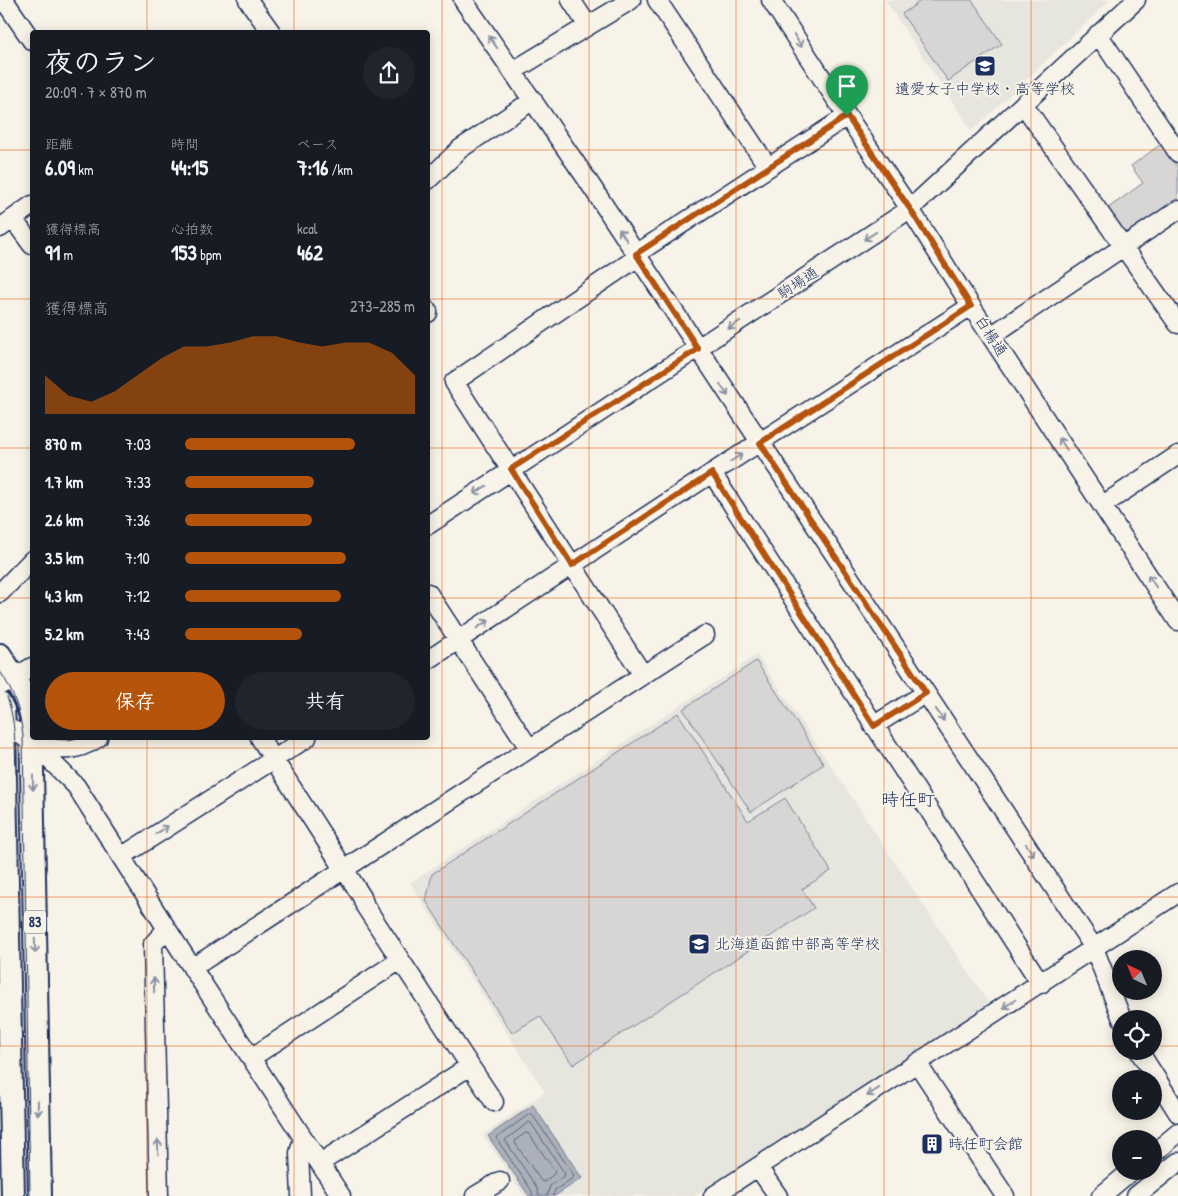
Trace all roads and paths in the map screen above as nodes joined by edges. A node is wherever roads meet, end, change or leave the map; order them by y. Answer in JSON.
{"nodes":[{"id":1,"x":4,"y":0,"type":"edge"},
{"id":2,"x":248,"y":0,"type":"edge"},
{"id":3,"x":463,"y":0,"type":"edge"},
{"id":4,"x":571,"y":0,"type":"edge"},
{"id":5,"x":631,"y":0,"type":"edge"},
{"id":6,"x":657,"y":0,"type":"edge"},
{"id":7,"x":772,"y":0,"type":"edge"},
{"id":8,"x":1136,"y":0,"type":"edge"},
{"id":9,"x":588,"y":26,"type":"junction"},
{"id":10,"x":270,"y":30,"type":"edge"},
{"id":11,"x":1098,"y":34,"type":"junction"},
{"id":12,"x":30,"y":38,"type":"edge"},
{"id":13,"x":514,"y":71,"type":"junction"},
{"id":14,"x":533,"y":100,"type":"junction"},
{"id":15,"x":1023,"y":104,"type":"junction"},
{"id":16,"x":847,"y":116,"type":"junction"},
{"id":17,"x":1178,"y":153,"type":"edge"},
{"id":18,"x":768,"y":166,"type":"junction"},
{"id":19,"x":430,"y":178,"type":"edge"},
{"id":20,"x":30,"y":207,"type":"edge"},
{"id":21,"x":910,"y":209,"type":"junction"},
{"id":22,"x":1178,"y":210,"type":"edge"},
{"id":23,"x":7,"y":223,"type":"edge"},
{"id":24,"x":30,"y":244,"type":"edge"},
{"id":25,"x":1123,"y":248,"type":"junction"},
{"id":26,"x":637,"y":255,"type":"junction"},
{"id":27,"x":971,"y":306,"type":"junction"},
{"id":28,"x":1178,"y":324,"type":"edge"},
{"id":29,"x":991,"y":336,"type":"junction"},
{"id":30,"x":698,"y":349,"type":"junction"},
{"id":31,"x":760,"y":443,"type":"junction"},
{"id":32,"x":1178,"y":455,"type":"edge"},
{"id":33,"x":511,"y":469,"type":"junction"},
{"id":34,"x":712,"y":473,"type":"junction"},
{"id":35,"x":1102,"y":505,"type":"junction"},
{"id":36,"x":430,"y":524,"type":"edge"},
{"id":37,"x":30,"y":562,"type":"edge"},
{"id":38,"x":572,"y":565,"type":"junction"},
{"id":39,"x":0,"y":592,"type":"edge"},
{"id":40,"x":430,"y":596,"type":"edge"},
{"id":41,"x":1178,"y":622,"type":"edge"},
{"id":42,"x":705,"y":634,"type":"dead end"},
{"id":43,"x":458,"y":640,"type":"junction"},
{"id":44,"x":0,"y":655,"type":"edge"},
{"id":45,"x":430,"y":659,"type":"edge"},
{"id":46,"x":643,"y":675,"type":"junction"},
{"id":47,"x":16,"y":677,"type":"edge"},
{"id":48,"x":926,"y":693,"type":"junction"},
{"id":49,"x":0,"y":704,"type":"edge"},
{"id":50,"x":30,"y":712,"type":"edge"},
{"id":51,"x":4,"y":726,"type":"junction"},
{"id":52,"x":874,"y":726,"type":"junction"},
{"id":53,"x":32,"y":740,"type":"edge"},
{"id":54,"x":95,"y":740,"type":"edge"},
{"id":55,"x":261,"y":740,"type":"edge"},
{"id":56,"x":304,"y":740,"type":"edge"},
{"id":57,"x":32,"y":743,"type":"junction"},
{"id":58,"x":530,"y":748,"type":"junction"},
{"id":59,"x":274,"y":759,"type":"junction"},
{"id":60,"x":121,"y":857,"type":"junction"},
{"id":61,"x":344,"y":868,"type":"junction"},
{"id":62,"x":1178,"y":893,"type":"edge"},
{"id":63,"x":166,"y":929,"type":"junction"},
{"id":64,"x":1094,"y":948,"type":"junction"},
{"id":65,"x":400,"y":960,"type":"junction"},
{"id":66,"x":192,"y":968,"type":"junction"},
{"id":67,"x":1041,"y":984,"type":"junction"},
{"id":68,"x":5,"y":1010,"type":"edge"},
{"id":69,"x":1118,"y":1010,"type":"edge"},
{"id":70,"x":251,"y":1058,"type":"junction"},
{"id":71,"x":1145,"y":1060,"type":"edge"},
{"id":72,"x":917,"y":1063,"type":"junction"},
{"id":73,"x":470,"y":1066,"type":"junction"},
{"id":74,"x":494,"y":1102,"type":"dead end"},
{"id":75,"x":1178,"y":1113,"type":"edge"},
{"id":76,"x":1178,"y":1133,"type":"edge"},
{"id":77,"x":303,"y":1138,"type":"junction"},
{"id":78,"x":1162,"y":1146,"type":"edge"},
{"id":79,"x":1178,"y":1162,"type":"edge"},
{"id":80,"x":320,"y":1163,"type":"junction"},
{"id":81,"x":758,"y":1167,"type":"junction"},
{"id":82,"x":1120,"y":1180,"type":"edge"},
{"id":83,"x":500,"y":1181,"type":"dead end"},
{"id":84,"x":13,"y":1196,"type":"edge"},
{"id":85,"x":40,"y":1196,"type":"edge"},
{"id":86,"x":159,"y":1196,"type":"edge"},
{"id":87,"x":301,"y":1196,"type":"edge"},
{"id":88,"x":342,"y":1196,"type":"edge"},
{"id":89,"x":475,"y":1196,"type":"edge"},
{"id":90,"x":713,"y":1196,"type":"edge"},
{"id":91,"x":778,"y":1196,"type":"edge"},
{"id":92,"x":1005,"y":1196,"type":"edge"},
{"id":93,"x":1101,"y":1196,"type":"edge"},
{"id":94,"x":1136,"y":1196,"type":"edge"}],
"edges":[{"from":1,"to":12,"type":"street"},
{"from":2,"to":10,"type":"street"},
{"from":13,"to":3,"type":"street","one_way":true},
{"from":4,"to":9,"type":"street"},
{"from":5,"to":9,"type":"street"},
{"from":6,"to":18,"type":"street"},
{"from":7,"to":16,"type":"street","name":"白楊通","one_way":true},
{"from":8,"to":11,"type":"street","name":"駒場通"},
{"from":9,"to":13,"type":"street"},
{"from":11,"to":15,"type":"street","name":"駒場通"},
{"from":11,"to":17,"type":"street"},
{"from":13,"to":14,"type":"street"},
{"from":14,"to":19,"type":"street"},
{"from":26,"to":14,"type":"street","one_way":true},
{"from":15,"to":21,"type":"street","name":"駒場通"},
{"from":15,"to":25,"type":"street"},
{"from":16,"to":18,"type":"street"},
{"from":16,"to":21,"type":"street","name":"白楊通"},
{"from":18,"to":26,"type":"street"},
{"from":20,"to":23,"type":"street"},
{"from":21,"to":27,"type":"street","name":"白楊通"},
{"from":21,"to":30,"type":"street","name":"駒場通","one_way":true},
{"from":22,"to":25,"type":"street"},
{"from":23,"to":24,"type":"street"},
{"from":25,"to":28,"type":"street"},
{"from":25,"to":29,"type":"street"},
{"from":26,"to":30,"type":"street"},
{"from":26,"to":33,"type":"street"},
{"from":27,"to":29,"type":"street","name":"白楊通"},
{"from":27,"to":31,"type":"street"},
{"from":35,"to":29,"type":"street","name":"白楊通","one_way":true},
{"from":30,"to":31,"type":"street","one_way":true},
{"from":30,"to":33,"type":"street","name":"駒場通"},
{"from":34,"to":31,"type":"street","one_way":true},
{"from":31,"to":48,"type":"street"},
{"from":32,"to":35,"type":"street"},
{"from":33,"to":36,"type":"street","name":"駒場通","one_way":true},
{"from":33,"to":38,"type":"street"},
{"from":34,"to":38,"type":"street"},
{"from":34,"to":52,"type":"street"},
{"from":41,"to":35,"type":"street","name":"白楊通","one_way":true},
{"from":37,"to":39,"type":"street"},
{"from":43,"to":38,"type":"street","one_way":true},
{"from":38,"to":46,"type":"street"},
{"from":40,"to":43,"type":"street"},
{"from":42,"to":46,"type":"street"},
{"from":43,"to":45,"type":"street"},
{"from":43,"to":58,"type":"street"},
{"from":44,"to":47,"type":"main road","number":"83"},
{"from":46,"to":58,"type":"street"},
{"from":47,"to":50,"type":"main road","number":"83"},
{"from":48,"to":52,"type":"street"},
{"from":48,"to":64,"type":"street","one_way":true},
{"from":49,"to":51,"type":"main road","number":"83"},
{"from":51,"to":57,"type":"street"},
{"from":51,"to":68,"type":"main road","number":"83"},
{"from":52,"to":67,"type":"street"},
{"from":53,"to":57,"type":"main road","number":"83"},
{"from":54,"to":57,"type":"street"},
{"from":55,"to":59,"type":"street"},
{"from":56,"to":59,"type":"street"},
{"from":57,"to":60,"type":"street"},
{"from":57,"to":85,"type":"main road","number":"83","one_way":true},
{"from":58,"to":61,"type":"street"},
{"from":60,"to":59,"type":"street","one_way":true},
{"from":59,"to":61,"type":"street"},
{"from":60,"to":63,"type":"street"},
{"from":61,"to":65,"type":"street"},
{"from":61,"to":66,"type":"street"},
{"from":62,"to":64,"type":"street"},
{"from":63,"to":66,"type":"street"},
{"from":86,"to":63,"type":"street","one_way":true},
{"from":64,"to":67,"type":"street"},
{"from":64,"to":69,"type":"street"},
{"from":65,"to":70,"type":"street"},
{"from":65,"to":73,"type":"street"},
{"from":66,"to":70,"type":"street"},
{"from":67,"to":72,"type":"street","one_way":true},
{"from":68,"to":84,"type":"main road","number":"83"},
{"from":70,"to":77,"type":"street"},
{"from":71,"to":75,"type":"street"},
{"from":72,"to":81,"type":"street","one_way":true},
{"from":72,"to":92,"type":"street"},
{"from":73,"to":74,"type":"street"},
{"from":73,"to":80,"type":"street"},
{"from":76,"to":78,"type":"street"},
{"from":77,"to":80,"type":"street"},
{"from":77,"to":87,"type":"street"},
{"from":79,"to":94,"type":"street"},
{"from":80,"to":88,"type":"street"},
{"from":81,"to":90,"type":"street"},
{"from":81,"to":91,"type":"street"},
{"from":82,"to":93,"type":"street"},
{"from":83,"to":89,"type":"street"}]}
